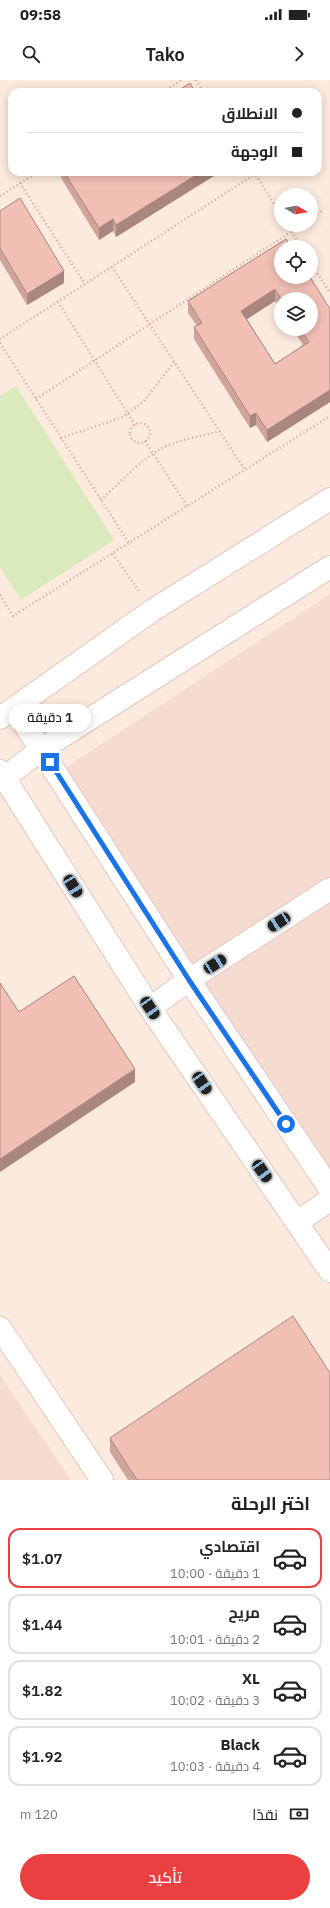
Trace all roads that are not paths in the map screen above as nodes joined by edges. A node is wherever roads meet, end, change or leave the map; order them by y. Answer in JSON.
{"nodes":[{"id":1,"x":330,"y":499,"type":"edge"},
{"id":2,"x":330,"y":567,"type":"edge"},
{"id":3,"x":7,"y":713,"type":"edge"},
{"id":4,"x":42,"y":749,"type":"junction"},
{"id":5,"x":2,"y":777,"type":"edge"},
{"id":6,"x":330,"y":889,"type":"edge"},
{"id":7,"x":189,"y":980,"type":"junction"},
{"id":8,"x":150,"y":1008,"type":"junction"},
{"id":9,"x":330,"y":1189,"type":"edge"},
{"id":10,"x":330,"y":1200,"type":"edge"},
{"id":11,"x":297,"y":1222,"type":"junction"},
{"id":12,"x":327,"y":1259,"type":"edge"},
{"id":13,"x":0,"y":1328,"type":"edge"},
{"id":14,"x":102,"y":1480,"type":"edge"}],
"edges":[{"from":1,"to":3,"type":"street"},
{"from":2,"to":4,"type":"street"},
{"from":3,"to":4,"type":"street"},
{"from":4,"to":5,"type":"street"},
{"from":4,"to":7,"type":"street"},
{"from":5,"to":8,"type":"street"},
{"from":6,"to":7,"type":"street"},
{"from":7,"to":8,"type":"street"},
{"from":7,"to":9,"type":"street"},
{"from":8,"to":11,"type":"street"},
{"from":10,"to":11,"type":"street"},
{"from":11,"to":12,"type":"street"},
{"from":13,"to":14,"type":"street"}]}
